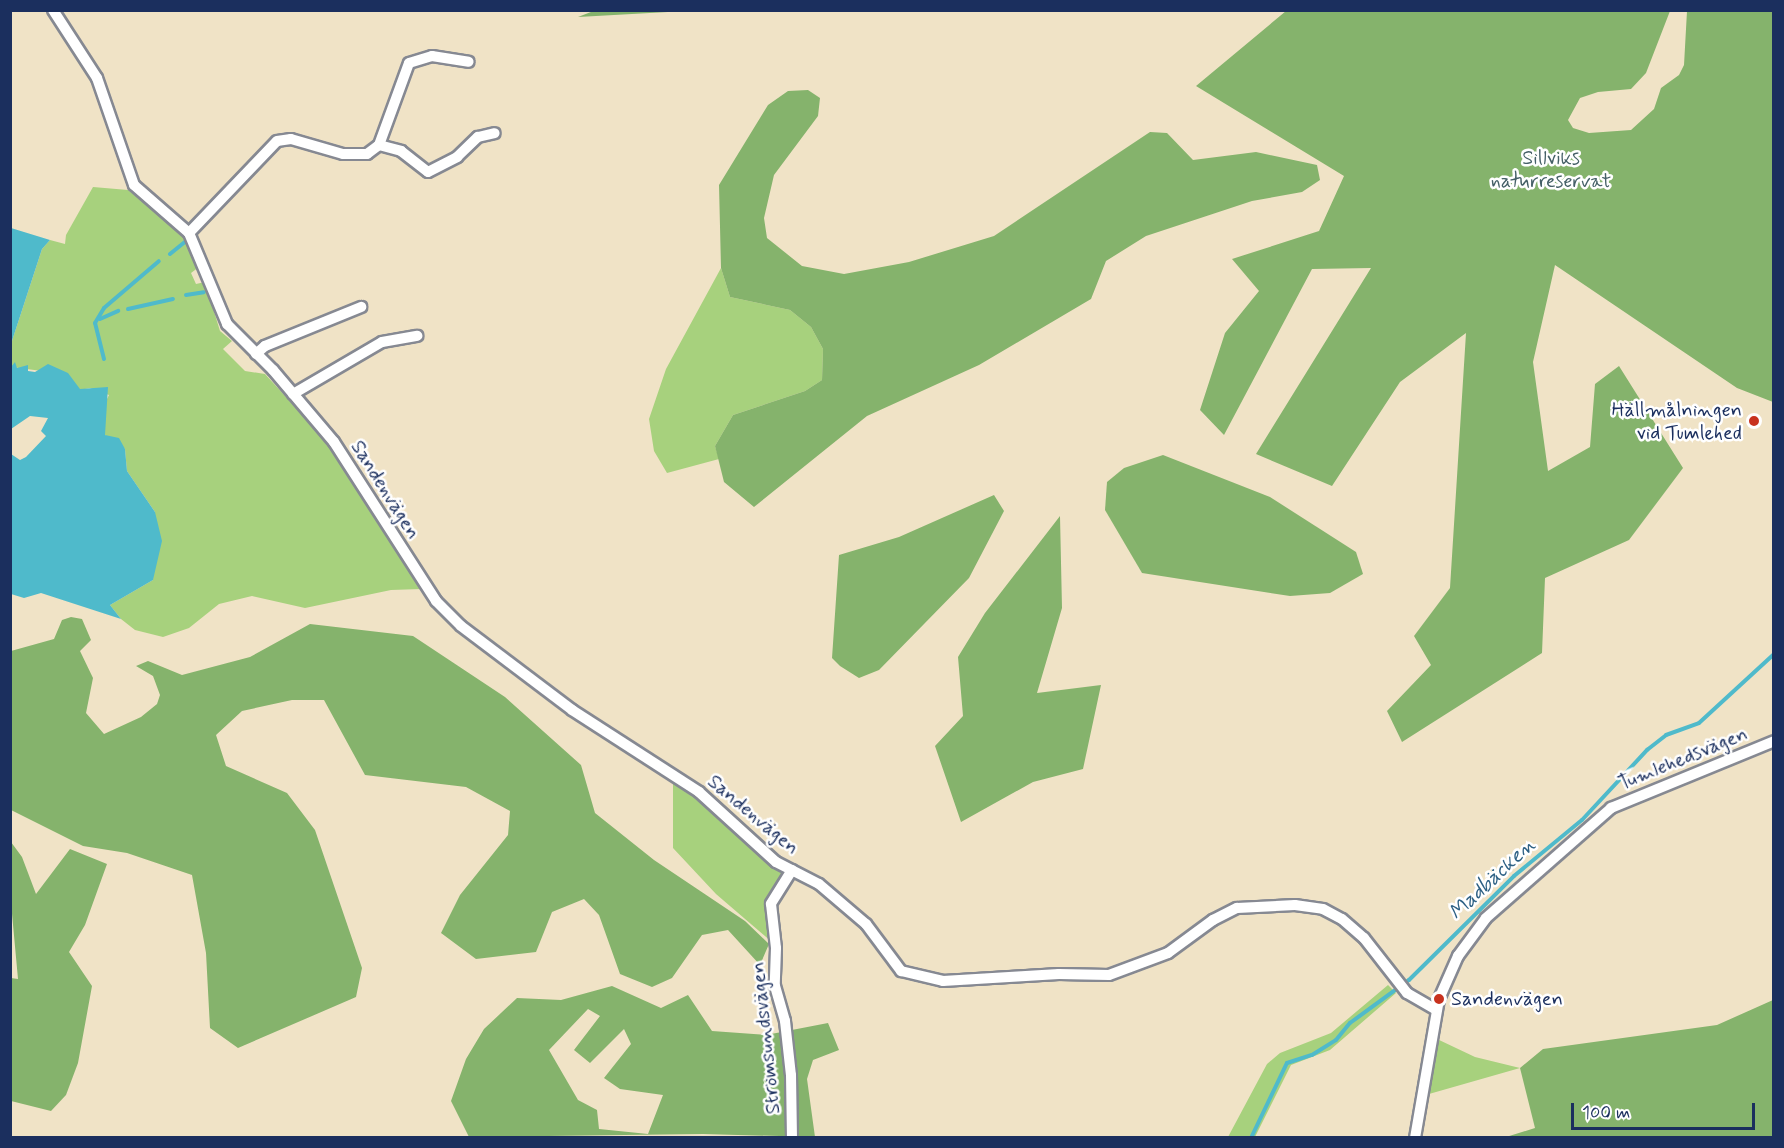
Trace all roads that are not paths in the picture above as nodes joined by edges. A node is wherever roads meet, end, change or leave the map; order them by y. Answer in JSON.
{"nodes":[{"id":1,"x":53,"y":10,"type":"edge"},
{"id":2,"x":469,"y":62,"type":"dead end"},
{"id":3,"x":495,"y":133,"type":"dead end"},
{"id":4,"x":379,"y":145,"type":"junction"},
{"id":5,"x":189,"y":233,"type":"junction"},
{"id":6,"x":361,"y":307,"type":"dead end"},
{"id":7,"x":417,"y":336,"type":"dead end"},
{"id":8,"x":256,"y":354,"type":"junction"},
{"id":9,"x":293,"y":394,"type":"junction"},
{"id":10,"x":1773,"y":741,"type":"edge"},
{"id":11,"x":792,"y":870,"type":"junction"},
{"id":12,"x":1436,"y":1010,"type":"junction"},
{"id":13,"x":792,"y":1137,"type":"edge"},
{"id":14,"x":1415,"y":1137,"type":"edge"}],
"edges":[{"from":1,"to":5,"type":"street","name":"Sandenvägen"},
{"from":2,"to":4,"type":"street"},
{"from":3,"to":4,"type":"street"},
{"from":4,"to":5,"type":"street"},
{"from":5,"to":8,"type":"street","name":"Sandenvägen"},
{"from":6,"to":8,"type":"street"},
{"from":7,"to":9,"type":"street"},
{"from":8,"to":9,"type":"street","name":"Sandenvägen"},
{"from":9,"to":11,"type":"street","name":"Sandenvägen"},
{"from":10,"to":12,"type":"street","name":"Tumlehedsvägen"},
{"from":11,"to":12,"type":"street","name":"Sandenvägen"},
{"from":11,"to":13,"type":"street","name":"Strömsundsvägen"},
{"from":12,"to":14,"type":"street","name":"Tumlehedsvägen"}]}
